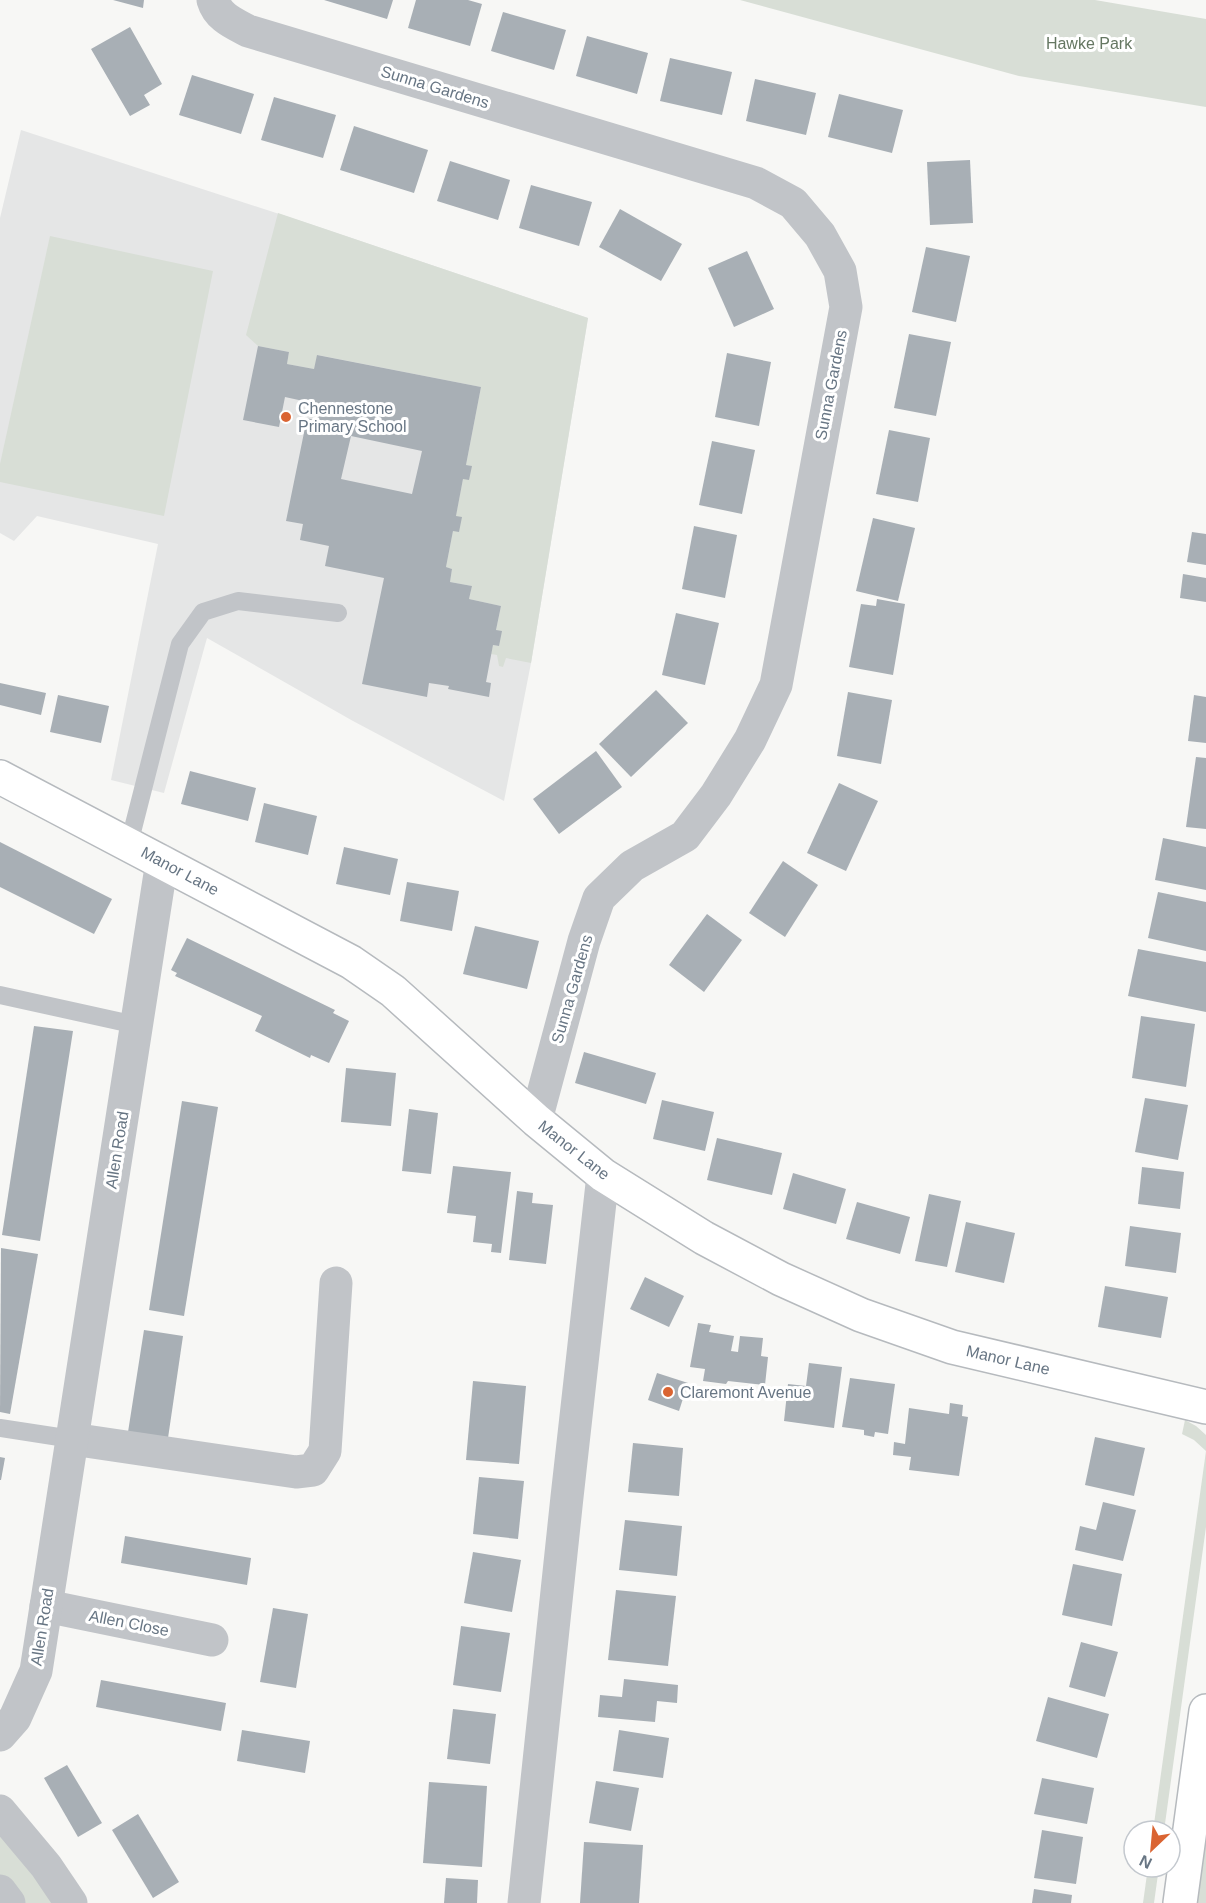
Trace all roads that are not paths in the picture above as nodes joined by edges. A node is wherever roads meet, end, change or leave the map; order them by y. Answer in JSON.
{"nodes":[{"id":1,"x":213,"y":0,"type":"edge"},
{"id":2,"x":338,"y":613,"type":"dead end"},
{"id":3,"x":0,"y":777,"type":"edge"},
{"id":4,"x":129,"y":844,"type":"junction"},
{"id":5,"x":162,"y":861,"type":"junction"},
{"id":6,"x":0,"y":995,"type":"edge"},
{"id":7,"x":136,"y":1025,"type":"junction"},
{"id":8,"x":536,"y":1120,"type":"junction"},
{"id":9,"x":603,"y":1175,"type":"junction"},
{"id":10,"x":336,"y":1283,"type":"dead end"},
{"id":11,"x":1206,"y":1407,"type":"edge"},
{"id":12,"x":0,"y":1428,"type":"edge"},
{"id":13,"x":72,"y":1439,"type":"junction"},
{"id":14,"x":46,"y":1606,"type":"junction"},
{"id":15,"x":212,"y":1640,"type":"dead end"},
{"id":16,"x":1206,"y":1711,"type":"edge"},
{"id":17,"x":0,"y":1735,"type":"edge"},
{"id":18,"x":0,"y":1811,"type":"edge"},
{"id":19,"x":0,"y":1891,"type":"edge"},
{"id":20,"x":9,"y":1903,"type":"edge"},
{"id":21,"x":71,"y":1903,"type":"edge"},
{"id":22,"x":524,"y":1903,"type":"edge"},
{"id":23,"x":1180,"y":1903,"type":"edge"}],
"edges":[{"from":1,"to":8,"type":"street","name":"Sunna Gardens"},
{"from":2,"to":4,"type":"lane"},
{"from":3,"to":4,"type":"street","name":"Manor Lane"},
{"from":4,"to":5,"type":"street","name":"Manor Lane"},
{"from":5,"to":7,"type":"street","name":"Allen Road"},
{"from":5,"to":8,"type":"street","name":"Manor Lane"},
{"from":6,"to":7,"type":"lane"},
{"from":7,"to":13,"type":"street","name":"Allen Road"},
{"from":8,"to":9,"type":"street","name":"Manor Lane"},
{"from":9,"to":11,"type":"street","name":"Manor Lane"},
{"from":9,"to":22,"type":"street"},
{"from":10,"to":13,"type":"street"},
{"from":12,"to":13,"type":"lane"},
{"from":13,"to":14,"type":"street","name":"Allen Road"},
{"from":14,"to":15,"type":"street","name":"Allen Close"},
{"from":14,"to":17,"type":"street","name":"Allen Road"},
{"from":16,"to":23,"type":"street"},
{"from":18,"to":21,"type":"street"},
{"from":19,"to":20,"type":"street"}]}
